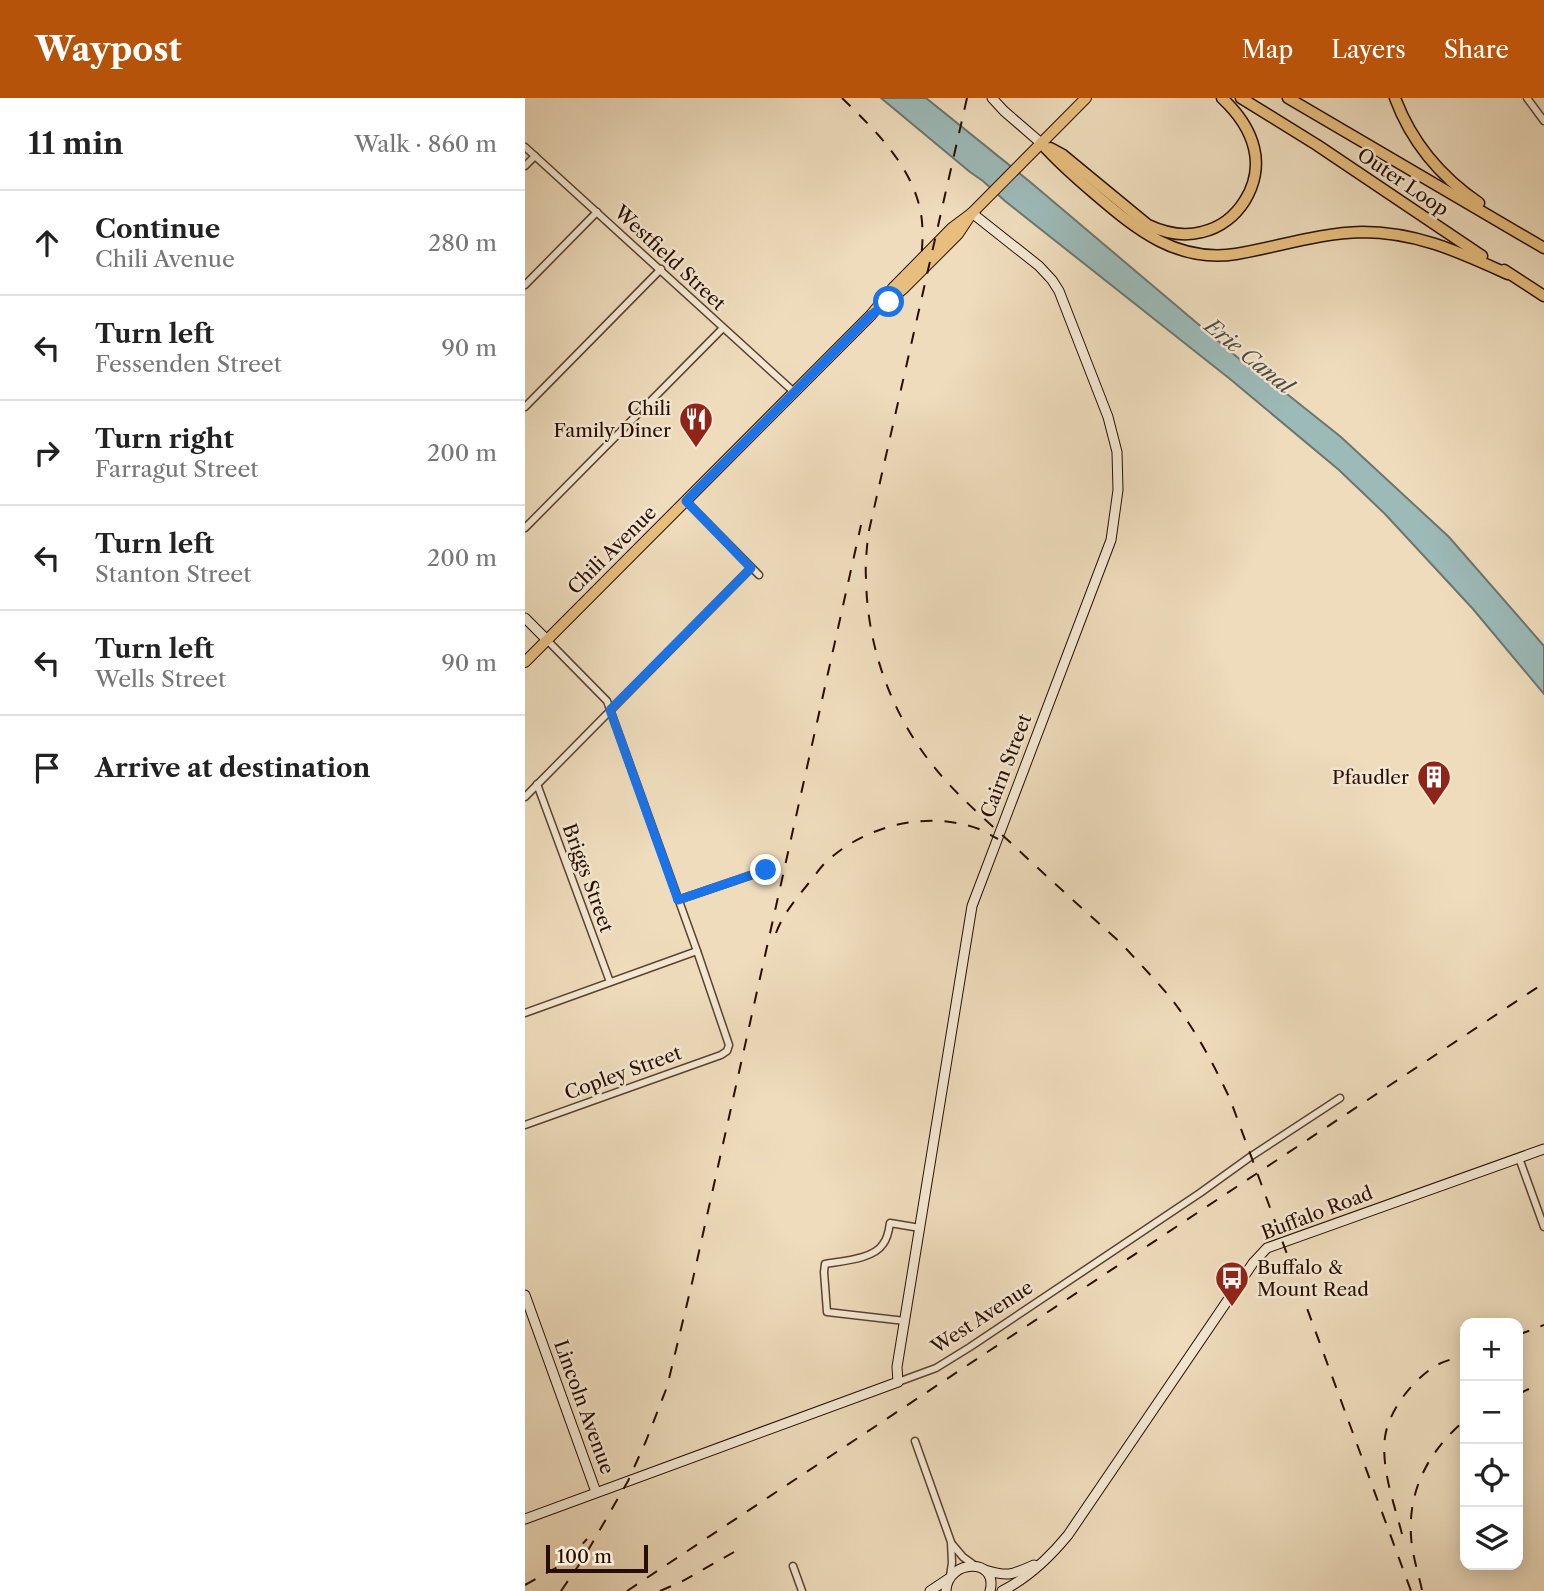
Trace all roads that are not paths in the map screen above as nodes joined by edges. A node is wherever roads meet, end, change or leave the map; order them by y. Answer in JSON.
{"nodes":[{"id":1,"x":992,"y":98,"type":"edge"},
{"id":2,"x":1086,"y":98,"type":"edge"},
{"id":3,"x":1222,"y":98,"type":"edge"},
{"id":4,"x":1241,"y":98,"type":"edge"},
{"id":5,"x":1288,"y":98,"type":"edge"},
{"id":6,"x":1395,"y":98,"type":"edge"},
{"id":7,"x":1527,"y":98,"type":"edge"},
{"id":8,"x":1544,"y":121,"type":"edge"},
{"id":9,"x":1041,"y":143,"type":"junction"},
{"id":10,"x":525,"y":146,"type":"edge"},
{"id":11,"x":535,"y":156,"type":"junction"},
{"id":12,"x":525,"y":166,"type":"edge"},
{"id":13,"x":597,"y":212,"type":"junction"},
{"id":14,"x":972,"y":213,"type":"junction"},
{"id":15,"x":1540,"y":246,"type":"edge"},
{"id":16,"x":661,"y":270,"type":"junction"},
{"id":17,"x":1508,"y":274,"type":"junction"},
{"id":18,"x":525,"y":285,"type":"edge"},
{"id":19,"x":1544,"y":296,"type":"edge"},
{"id":20,"x":723,"y":328,"type":"junction"},
{"id":21,"x":794,"y":392,"type":"junction"},
{"id":22,"x":525,"y":407,"type":"edge"},
{"id":23,"x":686,"y":501,"type":"junction"},
{"id":24,"x":525,"y":528,"type":"edge"},
{"id":25,"x":751,"y":568,"type":"junction"},
{"id":26,"x":759,"y":575,"type":"dead end"},
{"id":27,"x":525,"y":618,"type":"edge"},
{"id":28,"x":547,"y":640,"type":"junction"},
{"id":29,"x":525,"y":662,"type":"edge"},
{"id":30,"x":610,"y":710,"type":"junction"},
{"id":31,"x":537,"y":784,"type":"junction"},
{"id":32,"x":525,"y":797,"type":"edge"},
{"id":33,"x":766,"y":870,"type":"dead end"},
{"id":34,"x":678,"y":900,"type":"junction"},
{"id":35,"x":697,"y":951,"type":"junction"},
{"id":36,"x":610,"y":982,"type":"junction"},
{"id":37,"x":525,"y":1013,"type":"edge"},
{"id":38,"x":1340,"y":1098,"type":"dead end"},
{"id":39,"x":525,"y":1125,"type":"edge"},
{"id":40,"x":1544,"y":1149,"type":"edge"},
{"id":41,"x":1519,"y":1158,"type":"junction"},
{"id":42,"x":1544,"y":1227,"type":"edge"},
{"id":43,"x":920,"y":1228,"type":"junction"},
{"id":44,"x":525,"y":1295,"type":"edge"},
{"id":45,"x":905,"y":1321,"type":"junction"},
{"id":46,"x":898,"y":1382,"type":"junction"},
{"id":47,"x":915,"y":1441,"type":"dead end"},
{"id":48,"x":596,"y":1493,"type":"junction"},
{"id":49,"x":525,"y":1519,"type":"edge"},
{"id":50,"x":951,"y":1542,"type":"junction"},
{"id":51,"x":1042,"y":1562,"type":"junction"},
{"id":52,"x":793,"y":1566,"type":"dead end"},
{"id":53,"x":980,"y":1568,"type":"junction"},
{"id":54,"x":949,"y":1578,"type":"junction"},
{"id":55,"x":801,"y":1591,"type":"edge"},
{"id":56,"x":930,"y":1591,"type":"edge"},
{"id":57,"x":946,"y":1591,"type":"edge"},
{"id":58,"x":990,"y":1591,"type":"edge"},
{"id":59,"x":1002,"y":1591,"type":"edge"}],
"edges":[{"from":1,"to":9,"type":"street"},
{"from":2,"to":9,"type":"main road","name":"Chili Avenue"},
{"from":3,"to":9,"type":"highway"},
{"from":4,"to":17,"type":"highway","name":"Outer Loop"},
{"from":5,"to":15,"type":"highway","name":"Outer Loop"},
{"from":6,"to":15,"type":"highway"},
{"from":7,"to":8,"type":"street"},
{"from":9,"to":14,"type":"main road","name":"Chili Avenue"},
{"from":9,"to":17,"type":"highway"},
{"from":10,"to":11,"type":"street","name":"Westfield Street"},
{"from":11,"to":12,"type":"street"},
{"from":11,"to":13,"type":"street","name":"Westfield Street"},
{"from":13,"to":16,"type":"street","name":"Westfield Street"},
{"from":13,"to":18,"type":"street"},
{"from":14,"to":21,"type":"main road","name":"Chili Avenue"},
{"from":14,"to":43,"type":"street","name":"Cairn Street"},
{"from":16,"to":20,"type":"street","name":"Westfield Street"},
{"from":16,"to":22,"type":"street"},
{"from":17,"to":19,"type":"highway","name":"Outer Loop"},
{"from":20,"to":21,"type":"street","name":"Westfield Street"},
{"from":20,"to":24,"type":"street"},
{"from":21,"to":23,"type":"main road","name":"Chili Avenue"},
{"from":23,"to":25,"type":"street"},
{"from":23,"to":28,"type":"main road","name":"Chili Avenue"},
{"from":25,"to":26,"type":"street"},
{"from":25,"to":30,"type":"street"},
{"from":27,"to":28,"type":"street"},
{"from":28,"to":29,"type":"main road","name":"Chili Avenue"},
{"from":28,"to":30,"type":"street"},
{"from":30,"to":31,"type":"street"},
{"from":30,"to":34,"type":"street"},
{"from":31,"to":32,"type":"street"},
{"from":31,"to":36,"type":"street","name":"Briggs Street"},
{"from":33,"to":34,"type":"street"},
{"from":34,"to":35,"type":"street"},
{"from":35,"to":36,"type":"street"},
{"from":35,"to":39,"type":"street","name":"Copley Street"},
{"from":36,"to":37,"type":"street"},
{"from":38,"to":46,"type":"street","name":"West Avenue"},
{"from":40,"to":41,"type":"street","name":"Buffalo Road"},
{"from":41,"to":42,"type":"street"},
{"from":41,"to":51,"type":"street","name":"Buffalo Road"},
{"from":43,"to":45,"type":"street","name":"Cairn Street"},
{"from":43,"to":45,"type":"street"},
{"from":44,"to":48,"type":"street","name":"Lincoln Avenue"},
{"from":45,"to":46,"type":"street","name":"Cairn Street"},
{"from":46,"to":48,"type":"street","name":"West Avenue"},
{"from":47,"to":50,"type":"street"},
{"from":48,"to":49,"type":"street","name":"West Avenue"},
{"from":50,"to":53,"type":"street"},
{"from":50,"to":54,"type":"street"},
{"from":51,"to":53,"type":"street","name":"Buffalo Road"},
{"from":51,"to":59,"type":"street","name":"Buffalo Road"},
{"from":52,"to":55,"type":"street"},
{"from":53,"to":54,"type":"street"},
{"from":53,"to":58,"type":"street"},
{"from":54,"to":56,"type":"street"},
{"from":54,"to":57,"type":"street"}]}
